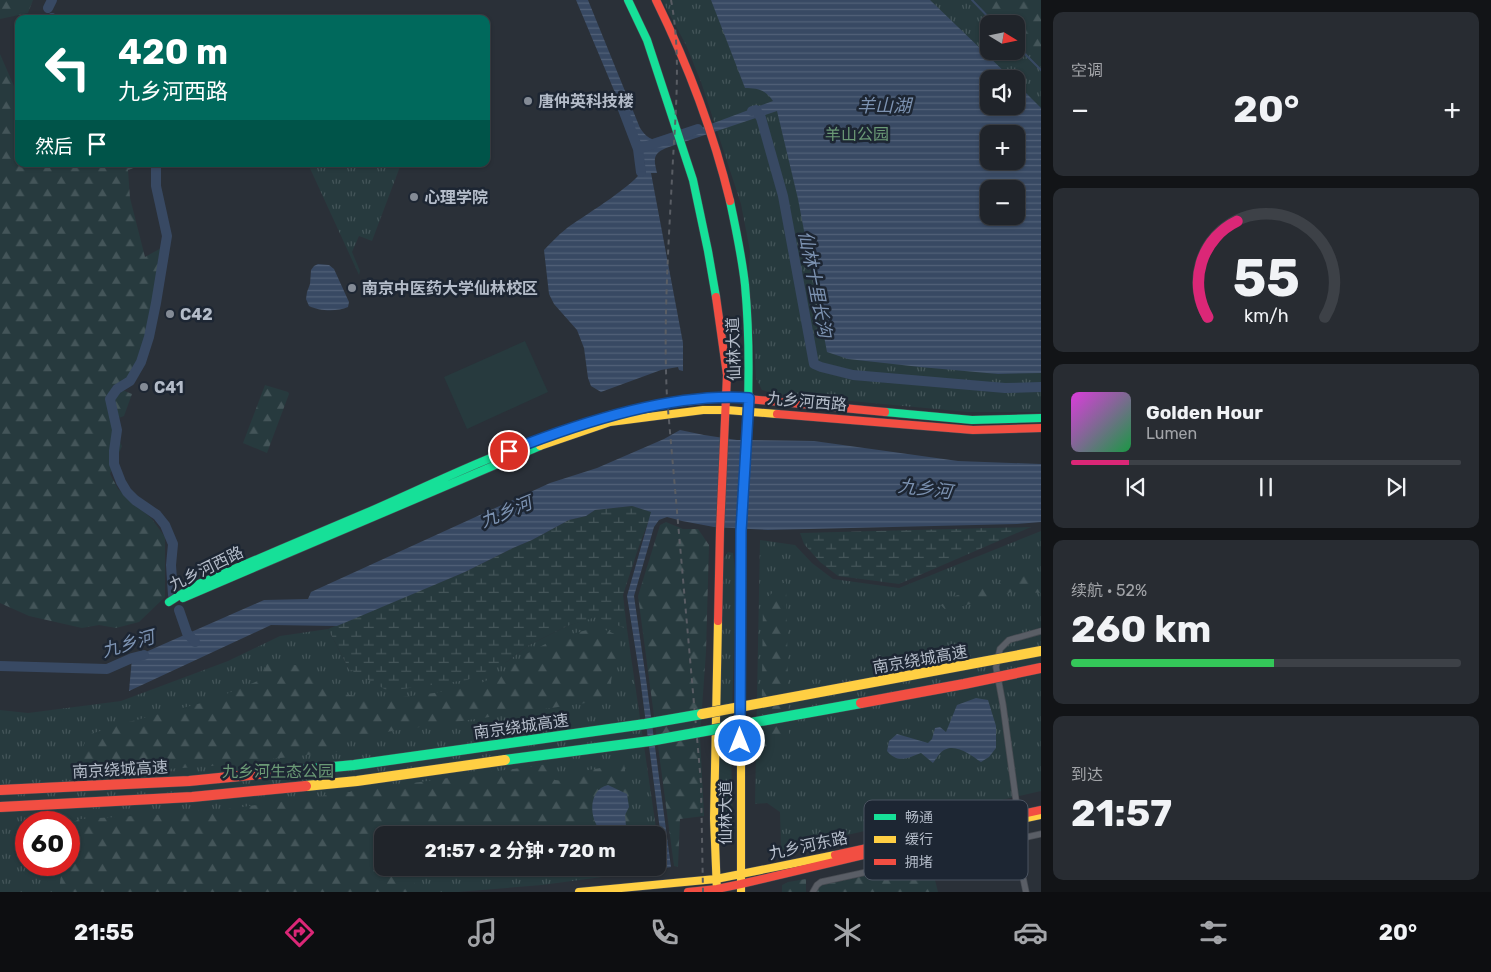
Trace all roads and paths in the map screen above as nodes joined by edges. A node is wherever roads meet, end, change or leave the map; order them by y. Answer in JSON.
{"nodes":[{"id":1,"x":628,"y":0,"type":"edge"},
{"id":2,"x":656,"y":0,"type":"edge"},
{"id":3,"x":728,"y":397,"type":"junction"},
{"id":4,"x":749,"y":398,"type":"junction"},
{"id":5,"x":726,"y":410,"type":"junction"},
{"id":6,"x":748,"y":411,"type":"junction"},
{"id":7,"x":1041,"y":418,"type":"edge"},
{"id":8,"x":1041,"y":428,"type":"edge"},
{"id":9,"x":1041,"y":631,"type":"edge"},
{"id":10,"x":1041,"y":651,"type":"edge"},
{"id":11,"x":1041,"y":668,"type":"edge"},
{"id":12,"x":0,"y":790,"type":"edge"},
{"id":13,"x":1016,"y":800,"type":"edge"},
{"id":14,"x":0,"y":807,"type":"edge"},
{"id":15,"x":1041,"y":810,"type":"edge"},
{"id":16,"x":1028,"y":813,"type":"edge"},
{"id":17,"x":1041,"y":815,"type":"edge"},
{"id":18,"x":1028,"y":818,"type":"edge"},
{"id":19,"x":1041,"y":834,"type":"edge"},
{"id":20,"x":1028,"y":836,"type":"edge"},
{"id":21,"x":864,"y":853,"type":"edge"},
{"id":22,"x":864,"y":855,"type":"edge"},
{"id":23,"x":864,"y":872,"type":"edge"},
{"id":24,"x":741,"y":884,"type":"edge"},
{"id":25,"x":717,"y":886,"type":"edge"},
{"id":26,"x":579,"y":892,"type":"edge"},
{"id":27,"x":688,"y":892,"type":"edge"},
{"id":28,"x":814,"y":892,"type":"edge"}],
"edges":[{"from":1,"to":3,"type":"main road","name":"仙林大道"},
{"from":2,"to":4,"type":"main road","name":"仙林大道"},
{"from":3,"to":4,"type":"main road","name":"九乡河西路"},
{"from":3,"to":5,"type":"main road","name":"仙林大道"},
{"from":3,"to":5,"type":"main road","name":"九乡河西路"},
{"from":4,"to":6,"type":"main road","name":"仙林大道"},
{"from":4,"to":7,"type":"main road","name":"九乡河西路"},
{"from":5,"to":6,"type":"main road","name":"九乡河西路"},
{"from":5,"to":25,"type":"main road","name":"仙林大道"},
{"from":6,"to":8,"type":"main road","name":"九乡河西路"},
{"from":6,"to":24,"type":"main road","name":"仙林大道"},
{"from":9,"to":13,"type":"street"},
{"from":10,"to":12,"type":"main road","name":"南京绕城高速","bridge":true},
{"from":11,"to":14,"type":"main road","name":"南京绕城高速","bridge":true},
{"from":15,"to":16,"type":"main road","name":"九乡河东路"},
{"from":17,"to":18,"type":"main road","name":"九乡河东路"},
{"from":19,"to":20,"type":"street"},
{"from":21,"to":24,"type":"main road","name":"九乡河东路"},
{"from":22,"to":24,"type":"main road","name":"九乡河东路"},
{"from":23,"to":28,"type":"street"},
{"from":24,"to":25,"type":"main road","name":"九乡河东路"},
{"from":25,"to":26,"type":"main road","name":"九乡河东路"},
{"from":25,"to":27,"type":"main road","name":"九乡河东路"}]}
